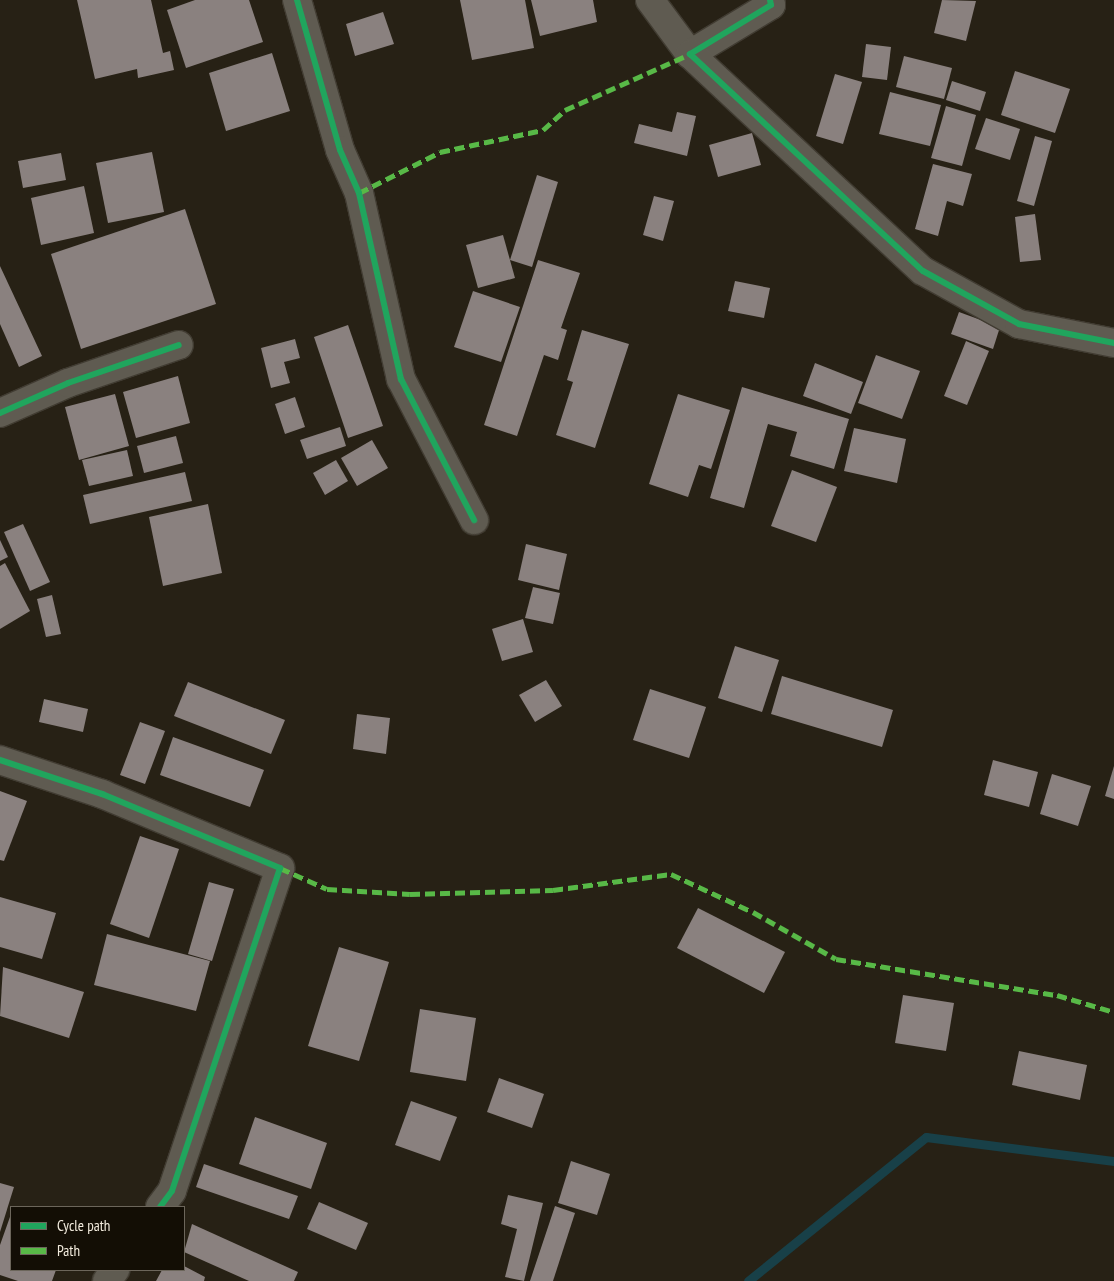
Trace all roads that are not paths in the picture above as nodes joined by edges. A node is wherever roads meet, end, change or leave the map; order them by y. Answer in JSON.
{"nodes":[{"id":1,"x":297,"y":0,"type":"edge"},
{"id":2,"x":650,"y":0,"type":"edge"},
{"id":3,"x":770,"y":0,"type":"edge"},
{"id":4,"x":690,"y":54,"type":"junction"},
{"id":5,"x":1114,"y":343,"type":"edge"},
{"id":6,"x":179,"y":345,"type":"dead end"},
{"id":7,"x":0,"y":413,"type":"edge"},
{"id":8,"x":474,"y":520,"type":"dead end"},
{"id":9,"x":0,"y":760,"type":"edge"},
{"id":10,"x":161,"y":1206,"type":"edge"}],
"edges":[{"from":1,"to":8,"type":"street"},
{"from":2,"to":4,"type":"street"},
{"from":3,"to":4,"type":"street"},
{"from":4,"to":5,"type":"street"},
{"from":6,"to":7,"type":"street"},
{"from":9,"to":10,"type":"street"}]}
